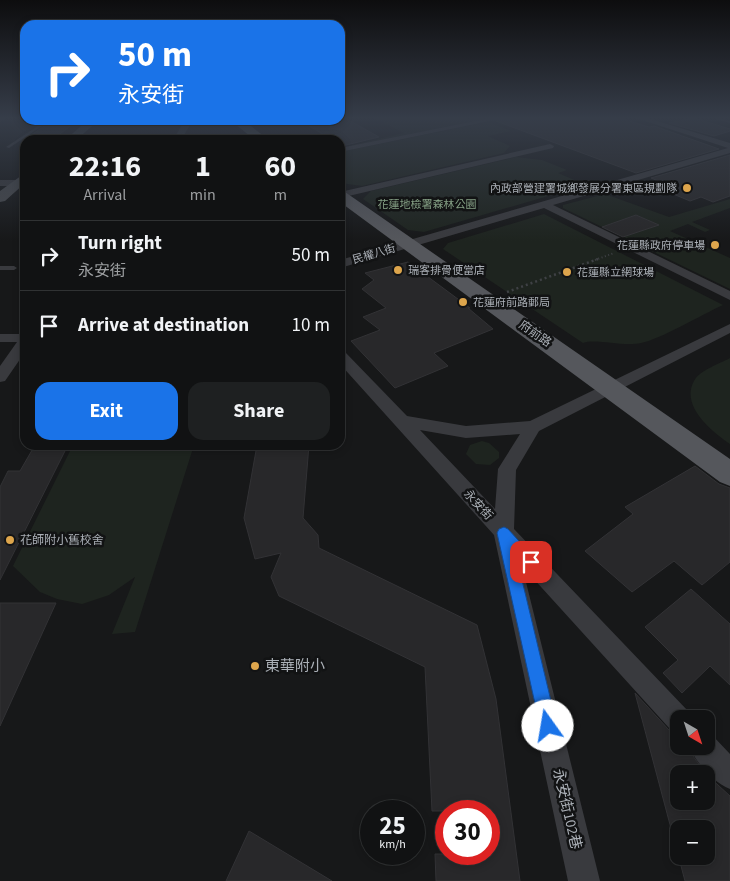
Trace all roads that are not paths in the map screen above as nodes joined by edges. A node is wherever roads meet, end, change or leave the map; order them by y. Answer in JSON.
{"nodes":[{"id":1,"x":494,"y":159,"type":"edge"},
{"id":2,"x":699,"y":159,"type":"edge"},
{"id":3,"x":20,"y":181,"type":"edge"},
{"id":4,"x":0,"y":183,"type":"edge"},
{"id":5,"x":20,"y":183,"type":"edge"},
{"id":6,"x":345,"y":194,"type":"edge"},
{"id":7,"x":0,"y":198,"type":"edge"},
{"id":8,"x":345,"y":199,"type":"edge"},
{"id":9,"x":544,"y":204,"type":"junction"},
{"id":10,"x":409,"y":244,"type":"junction"},
{"id":11,"x":345,"y":263,"type":"edge"},
{"id":12,"x":0,"y":268,"type":"edge"},
{"id":13,"x":14,"y":268,"type":"dead end"},
{"id":14,"x":730,"y":296,"type":"edge"},
{"id":15,"x":730,"y":328,"type":"edge"},
{"id":16,"x":0,"y":338,"type":"edge"},
{"id":17,"x":20,"y":338,"type":"edge"},
{"id":18,"x":20,"y":349,"type":"edge"},
{"id":19,"x":345,"y":360,"type":"edge"},
{"id":20,"x":0,"y":377,"type":"edge"},
{"id":21,"x":611,"y":388,"type":"junction"},
{"id":22,"x":400,"y":420,"type":"junction"},
{"id":23,"x":534,"y":427,"type":"junction"},
{"id":24,"x":730,"y":474,"type":"edge"},
{"id":25,"x":504,"y":533,"type":"junction"},
{"id":26,"x":670,"y":710,"type":"edge"},
{"id":27,"x":712,"y":755,"type":"edge"},
{"id":28,"x":730,"y":774,"type":"edge"},
{"id":29,"x":584,"y":881,"type":"edge"}],
"edges":[{"from":1,"to":6,"type":"street"},
{"from":2,"to":9,"type":"street","name":"民權八街"},
{"from":3,"to":4,"type":"street"},
{"from":5,"to":7,"type":"street"},
{"from":8,"to":10,"type":"main road","name":"府前路"},
{"from":9,"to":10,"type":"street","name":"民權八街"},
{"from":9,"to":14,"type":"street"},
{"from":10,"to":11,"type":"street","name":"民權八街"},
{"from":10,"to":21,"type":"main road","name":"府前路"},
{"from":12,"to":13,"type":"lane"},
{"from":15,"to":21,"type":"street"},
{"from":16,"to":17,"type":"street"},
{"from":18,"to":20,"type":"street"},
{"from":19,"to":22,"type":"street","name":"永安街"},
{"from":21,"to":23,"type":"street"},
{"from":21,"to":24,"type":"main road","name":"府前路"},
{"from":22,"to":23,"type":"street"},
{"from":22,"to":25,"type":"street","name":"永安街"},
{"from":23,"to":25,"type":"street"},
{"from":25,"to":26,"type":"street","name":"永安街"},
{"from":25,"to":29,"type":"street","name":"永安街102巷"},
{"from":27,"to":28,"type":"street"}]}
